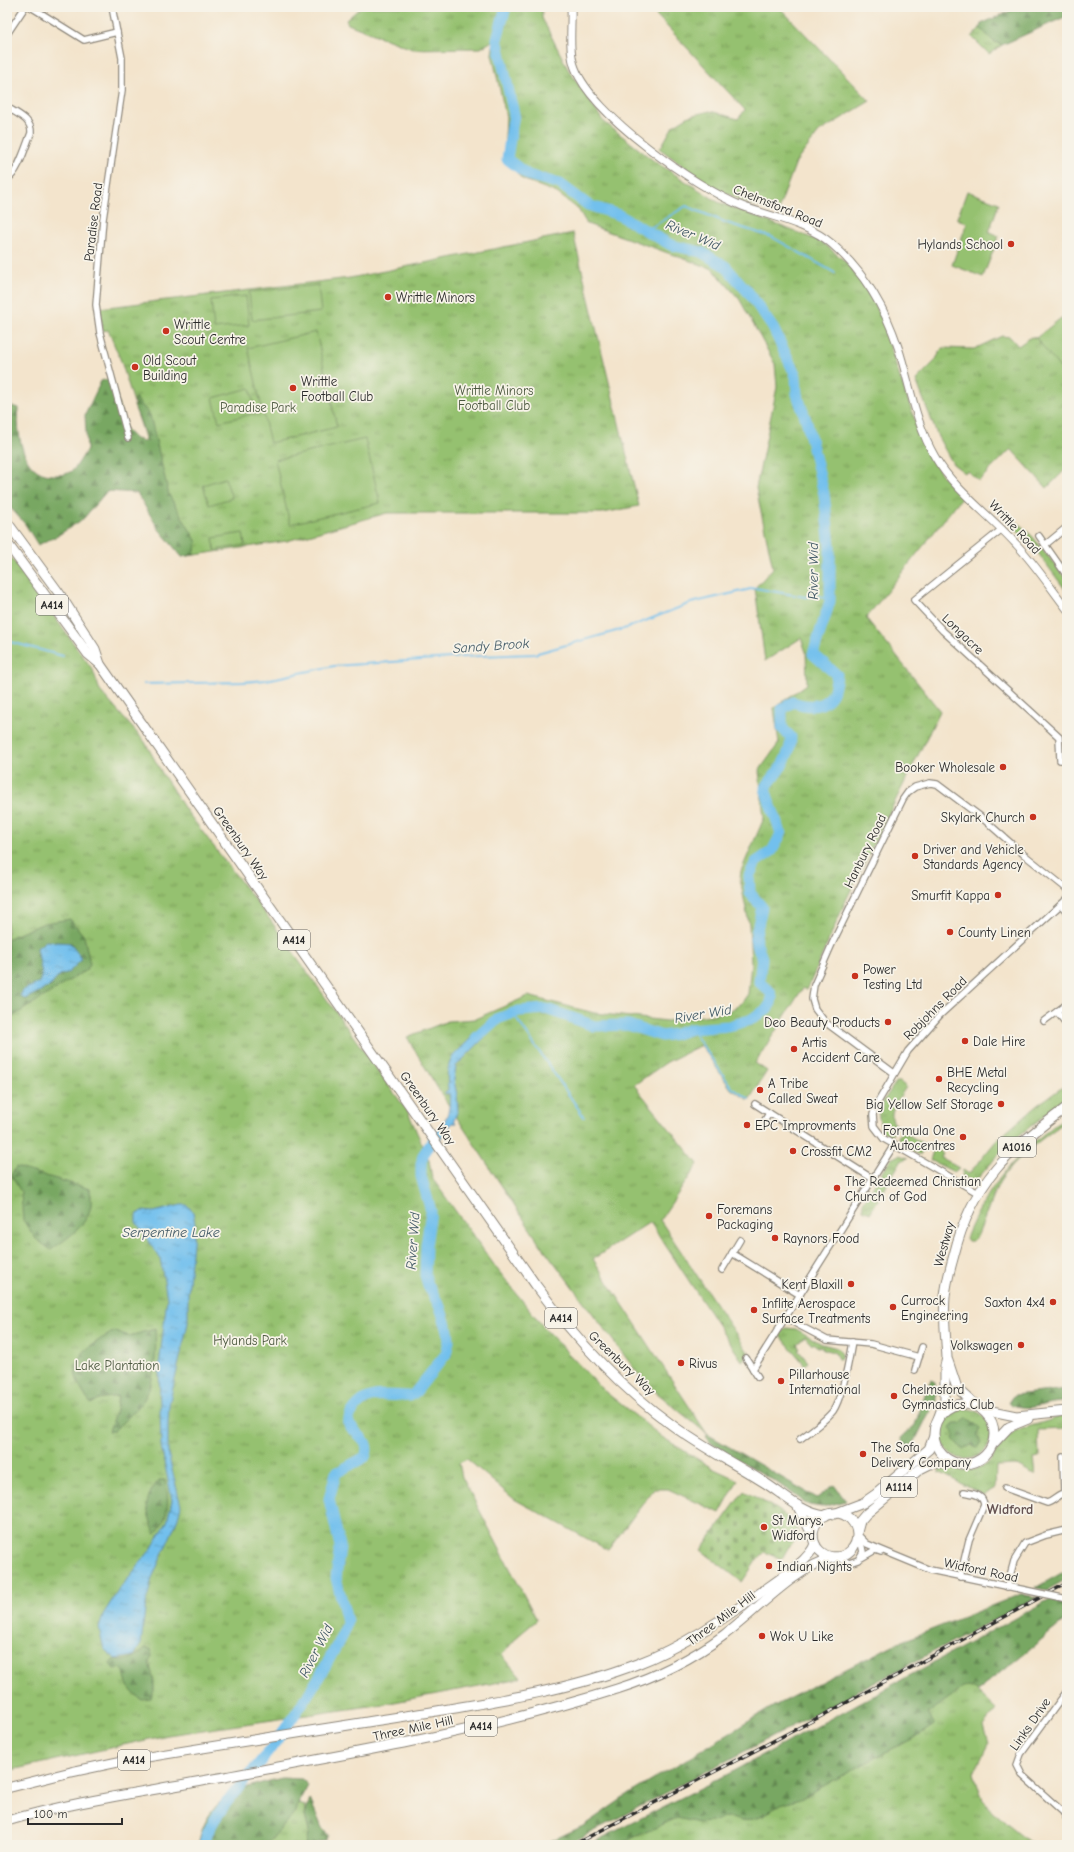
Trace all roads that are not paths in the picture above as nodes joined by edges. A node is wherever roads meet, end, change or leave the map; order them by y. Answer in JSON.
{"nodes":[{"id":1,"x":26,"y":7,"type":"edge"},
{"id":2,"x":30,"y":7,"type":"edge"},
{"id":3,"x":112,"y":7,"type":"edge"},
{"id":4,"x":571,"y":7,"type":"edge"},
{"id":5,"x":117,"y":32,"type":"junction"},
{"id":6,"x":7,"y":34,"type":"edge"},
{"id":7,"x":7,"y":107,"type":"edge"},
{"id":8,"x":7,"y":179,"type":"edge"},
{"id":9,"x":128,"y":438,"type":"dead end"},
{"id":10,"x":941,"y":466,"type":"joint"},
{"id":11,"x":7,"y":522,"type":"edge"},
{"id":12,"x":1067,"y":527,"type":"edge"},
{"id":13,"x":1002,"y":529,"type":"junction"},
{"id":14,"x":1038,"y":536,"type":"dead end"},
{"id":15,"x":7,"y":543,"type":"edge"},
{"id":16,"x":1045,"y":545,"type":"junction"},
{"id":17,"x":1067,"y":576,"type":"edge"},
{"id":18,"x":1067,"y":609,"type":"edge"},
{"id":19,"x":100,"y":664,"type":"junction"},
{"id":20,"x":1067,"y":760,"type":"edge"},
{"id":21,"x":1067,"y":889,"type":"edge"},
{"id":22,"x":1067,"y":899,"type":"edge"},
{"id":23,"x":1061,"y":905,"type":"junction"},
{"id":24,"x":1067,"y":912,"type":"edge"},
{"id":25,"x":1067,"y":1004,"type":"edge"},
{"id":26,"x":1057,"y":1012,"type":"junction"},
{"id":27,"x":1044,"y":1021,"type":"dead end"},
{"id":28,"x":1064,"y":1022,"type":"dead end"},
{"id":29,"x":894,"y":1073,"type":"junction"},
{"id":30,"x":755,"y":1104,"type":"dead end"},
{"id":31,"x":1067,"y":1107,"type":"edge"},
{"id":32,"x":769,"y":1113,"type":"junction"},
{"id":33,"x":765,"y":1120,"type":"dead end"},
{"id":34,"x":894,"y":1145,"type":"junction"},
{"id":35,"x":873,"y":1179,"type":"junction"},
{"id":36,"x":978,"y":1193,"type":"junction"},
{"id":37,"x":740,"y":1240,"type":"dead end"},
{"id":38,"x":732,"y":1253,"type":"junction"},
{"id":39,"x":722,"y":1270,"type":"dead end"},
{"id":40,"x":800,"y":1295,"type":"junction"},
{"id":41,"x":785,"y":1318,"type":"junction"},
{"id":42,"x":852,"y":1342,"type":"junction"},
{"id":43,"x":922,"y":1347,"type":"dead end"},
{"id":44,"x":919,"y":1357,"type":"junction"},
{"id":45,"x":746,"y":1358,"type":"dead end"},
{"id":46,"x":947,"y":1358,"type":"junction"},
{"id":47,"x":753,"y":1369,"type":"junction"},
{"id":48,"x":915,"y":1370,"type":"dead end"},
{"id":49,"x":758,"y":1377,"type":"dead end"},
{"id":50,"x":979,"y":1408,"type":"junction"},
{"id":51,"x":1067,"y":1411,"type":"edge"},
{"id":52,"x":1035,"y":1416,"type":"junction"},
{"id":53,"x":938,"y":1419,"type":"junction"},
{"id":54,"x":934,"y":1432,"type":"junction"},
{"id":55,"x":800,"y":1439,"type":"dead end"},
{"id":56,"x":992,"y":1444,"type":"junction"},
{"id":57,"x":1063,"y":1457,"type":"dead end"},
{"id":58,"x":954,"y":1462,"type":"junction"},
{"id":59,"x":1004,"y":1488,"type":"dead end"},
{"id":60,"x":964,"y":1492,"type":"dead end"},
{"id":61,"x":1066,"y":1494,"type":"edge"},
{"id":62,"x":797,"y":1505,"type":"junction"},
{"id":63,"x":829,"y":1515,"type":"junction"},
{"id":64,"x":1067,"y":1530,"type":"edge"},
{"id":65,"x":858,"y":1535,"type":"junction"},
{"id":66,"x":814,"y":1541,"type":"junction"},
{"id":67,"x":893,"y":1555,"type":"junction"},
{"id":68,"x":836,"y":1557,"type":"junction"},
{"id":69,"x":861,"y":1558,"type":"junction"},
{"id":70,"x":960,"y":1577,"type":"junction"},
{"id":71,"x":1007,"y":1587,"type":"junction"},
{"id":72,"x":1067,"y":1598,"type":"edge"},
{"id":73,"x":1066,"y":1694,"type":"edge"},
{"id":74,"x":7,"y":1788,"type":"edge"},
{"id":75,"x":1067,"y":1819,"type":"edge"},
{"id":76,"x":7,"y":1821,"type":"edge"}],
"edges":[{"from":1,"to":6,"type":"street"},
{"from":2,"to":5,"type":"street"},
{"from":3,"to":5,"type":"street","name":"Paradise Road"},
{"from":4,"to":10,"type":"street","name":"Chelmsford Road"},
{"from":5,"to":9,"type":"street","name":"Paradise Road"},
{"from":7,"to":8,"type":"street"},
{"from":10,"to":13,"type":"street","name":"Writtle Road"},
{"from":11,"to":19,"type":"main road","name":"Greenbury Way","number":"A414"},
{"from":12,"to":16,"type":"street"},
{"from":13,"to":18,"type":"street","name":"Writtle Road"},
{"from":13,"to":20,"type":"street","name":"Longacre"},
{"from":14,"to":16,"type":"street"},
{"from":15,"to":19,"type":"main road","name":"Greenbury Way","number":"A414"},
{"from":16,"to":17,"type":"street"},
{"from":19,"to":62,"type":"main road","name":"Greenbury Way","number":"A414"},
{"from":21,"to":29,"type":"street","name":"Hanbury Road"},
{"from":22,"to":23,"type":"street","name":"Robjohns Road"},
{"from":23,"to":24,"type":"street"},
{"from":23,"to":29,"type":"street","name":"Robjohns Road"},
{"from":25,"to":26,"type":"street"},
{"from":26,"to":27,"type":"street"},
{"from":26,"to":28,"type":"street"},
{"from":29,"to":34,"type":"street","name":"Robjohns Road"},
{"from":30,"to":32,"type":"street"},
{"from":31,"to":36,"type":"main road","name":"Westway","number":"A1016"},
{"from":32,"to":33,"type":"street"},
{"from":32,"to":35,"type":"street"},
{"from":34,"to":35,"type":"street"},
{"from":34,"to":36,"type":"street","name":"Robjohns Road"},
{"from":35,"to":40,"type":"street"},
{"from":36,"to":46,"type":"main road","name":"Westway","number":"A1016"},
{"from":37,"to":38,"type":"street"},
{"from":38,"to":39,"type":"street"},
{"from":38,"to":40,"type":"street"},
{"from":40,"to":41,"type":"street"},
{"from":41,"to":42,"type":"street"},
{"from":41,"to":47,"type":"street"},
{"from":42,"to":44,"type":"street"},
{"from":42,"to":55,"type":"street"},
{"from":43,"to":44,"type":"street"},
{"from":44,"to":48,"type":"street"},
{"from":45,"to":47,"type":"street"},
{"from":46,"to":50,"type":"main road","name":"Westway","number":"A1016"},
{"from":46,"to":53,"type":"main road","name":"Westway","number":"A1016"},
{"from":47,"to":49,"type":"street"},
{"from":50,"to":52,"type":"main road","number":"A1114"},
{"from":50,"to":53,"type":"main road","number":"A1114"},
{"from":50,"to":56,"type":"main road"},
{"from":51,"to":52,"type":"main road","number":"A1114"},
{"from":52,"to":56,"type":"main road","number":"A1114"},
{"from":53,"to":54,"type":"main road","number":"A1114"},
{"from":54,"to":58,"type":"main road"},
{"from":54,"to":63,"type":"main road","number":"A1114"},
{"from":56,"to":58,"type":"main road","number":"A1114"},
{"from":57,"to":61,"type":"street"},
{"from":58,"to":65,"type":"main road","number":"A1114"},
{"from":59,"to":61,"type":"street"},
{"from":60,"to":70,"type":"street"},
{"from":62,"to":63,"type":"main road","name":"Greenbury Way","number":"A414"},
{"from":62,"to":66,"type":"main road","name":"Greenbury Way","number":"A414"},
{"from":63,"to":65,"type":"main road","number":"A414"},
{"from":63,"to":66,"type":"main road","number":"A414"},
{"from":64,"to":71,"type":"street"},
{"from":65,"to":67,"type":"street","name":"Widford Road"},
{"from":65,"to":68,"type":"main road","number":"A414"},
{"from":65,"to":69,"type":"street"},
{"from":66,"to":68,"type":"main road","number":"A414"},
{"from":66,"to":74,"type":"main road","name":"Three Mile Hill","number":"A414"},
{"from":67,"to":69,"type":"street","name":"Widford Road"},
{"from":67,"to":70,"type":"street","name":"Widford Road"},
{"from":68,"to":69,"type":"street","name":"Widford Road"},
{"from":68,"to":76,"type":"main road","name":"Three Mile Hill","number":"A414"},
{"from":70,"to":71,"type":"street","name":"Widford Road"},
{"from":71,"to":72,"type":"street","name":"Widford Road","bridge":true},
{"from":73,"to":75,"type":"street","name":"Links Drive"}]}
